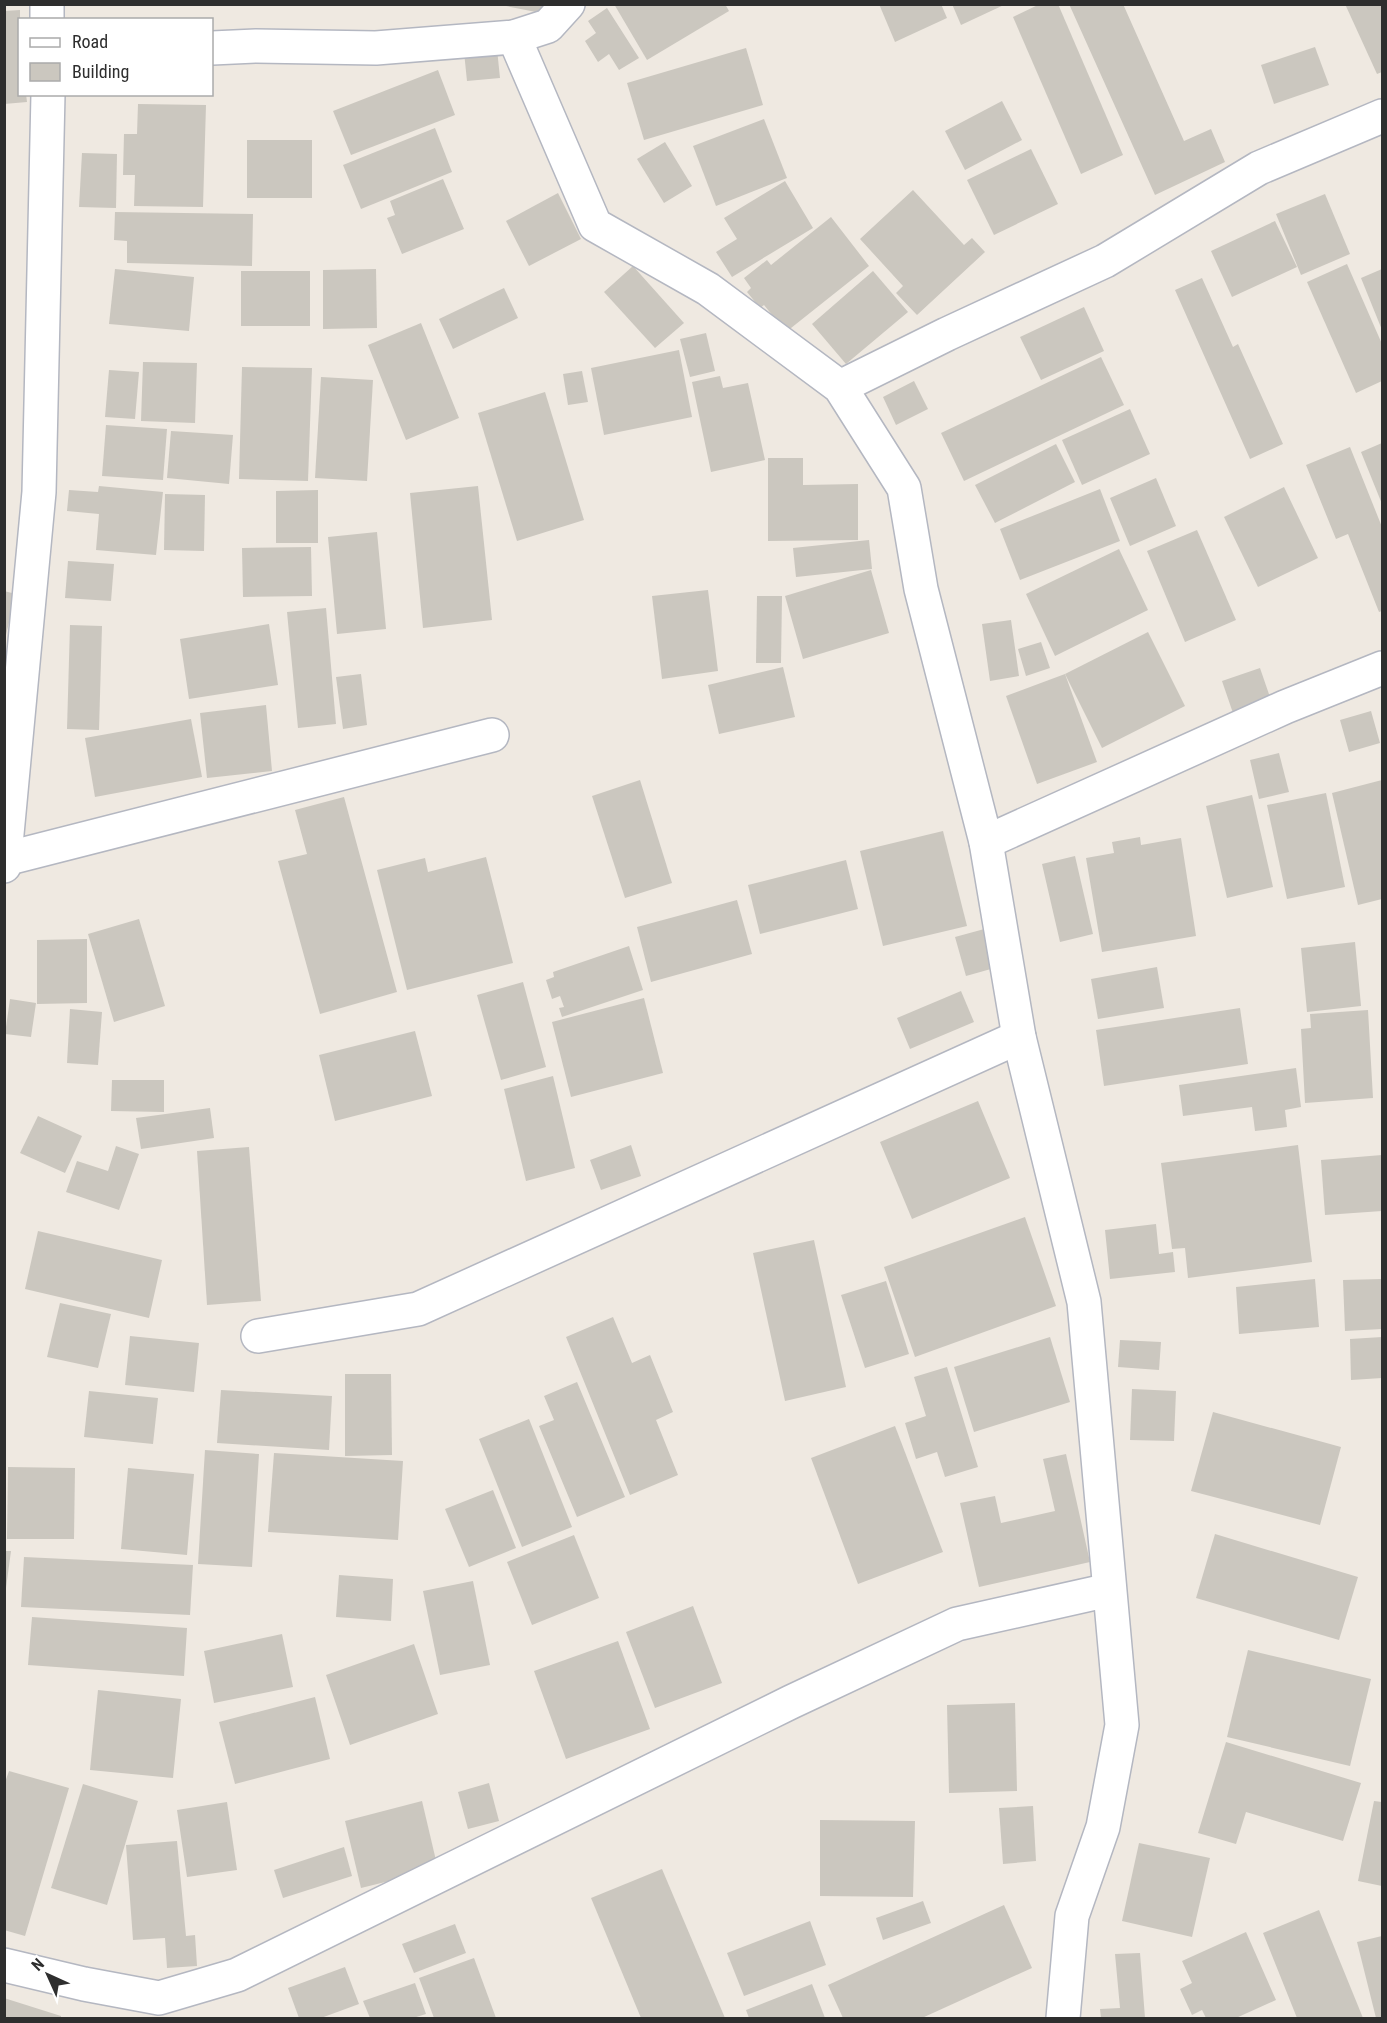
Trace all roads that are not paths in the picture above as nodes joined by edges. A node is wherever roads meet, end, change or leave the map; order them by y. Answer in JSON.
{"nodes":[{"id":1,"x":568,"y":4,"type":"edge"},
{"id":2,"x":514,"y":37,"type":"junction"},
{"id":3,"x":213,"y":48,"type":"edge"},
{"id":4,"x":48,"y":96,"type":"edge"},
{"id":5,"x":1383,"y":116,"type":"edge"},
{"id":6,"x":840,"y":387,"type":"junction"},
{"id":7,"x":1383,"y":668,"type":"edge"},
{"id":8,"x":492,"y":735,"type":"dead end"},
{"id":9,"x":986,"y":842,"type":"junction"},
{"id":10,"x":5,"y":863,"type":"edge"},
{"id":11,"x":1019,"y":1037,"type":"junction"},
{"id":12,"x":258,"y":1336,"type":"dead end"},
{"id":13,"x":1109,"y":1590,"type":"junction"},
{"id":14,"x":4,"y":1965,"type":"edge"},
{"id":15,"x":1064,"y":2019,"type":"edge"}],
"edges":[{"from":1,"to":2,"type":"street"},
{"from":2,"to":3,"type":"street"},
{"from":2,"to":6,"type":"street"},
{"from":4,"to":10,"type":"street"},
{"from":5,"to":6,"type":"street"},
{"from":6,"to":9,"type":"street"},
{"from":7,"to":9,"type":"street"},
{"from":8,"to":10,"type":"street"},
{"from":9,"to":11,"type":"street"},
{"from":11,"to":12,"type":"street"},
{"from":11,"to":13,"type":"street"},
{"from":13,"to":14,"type":"street"},
{"from":13,"to":15,"type":"street"}]}
